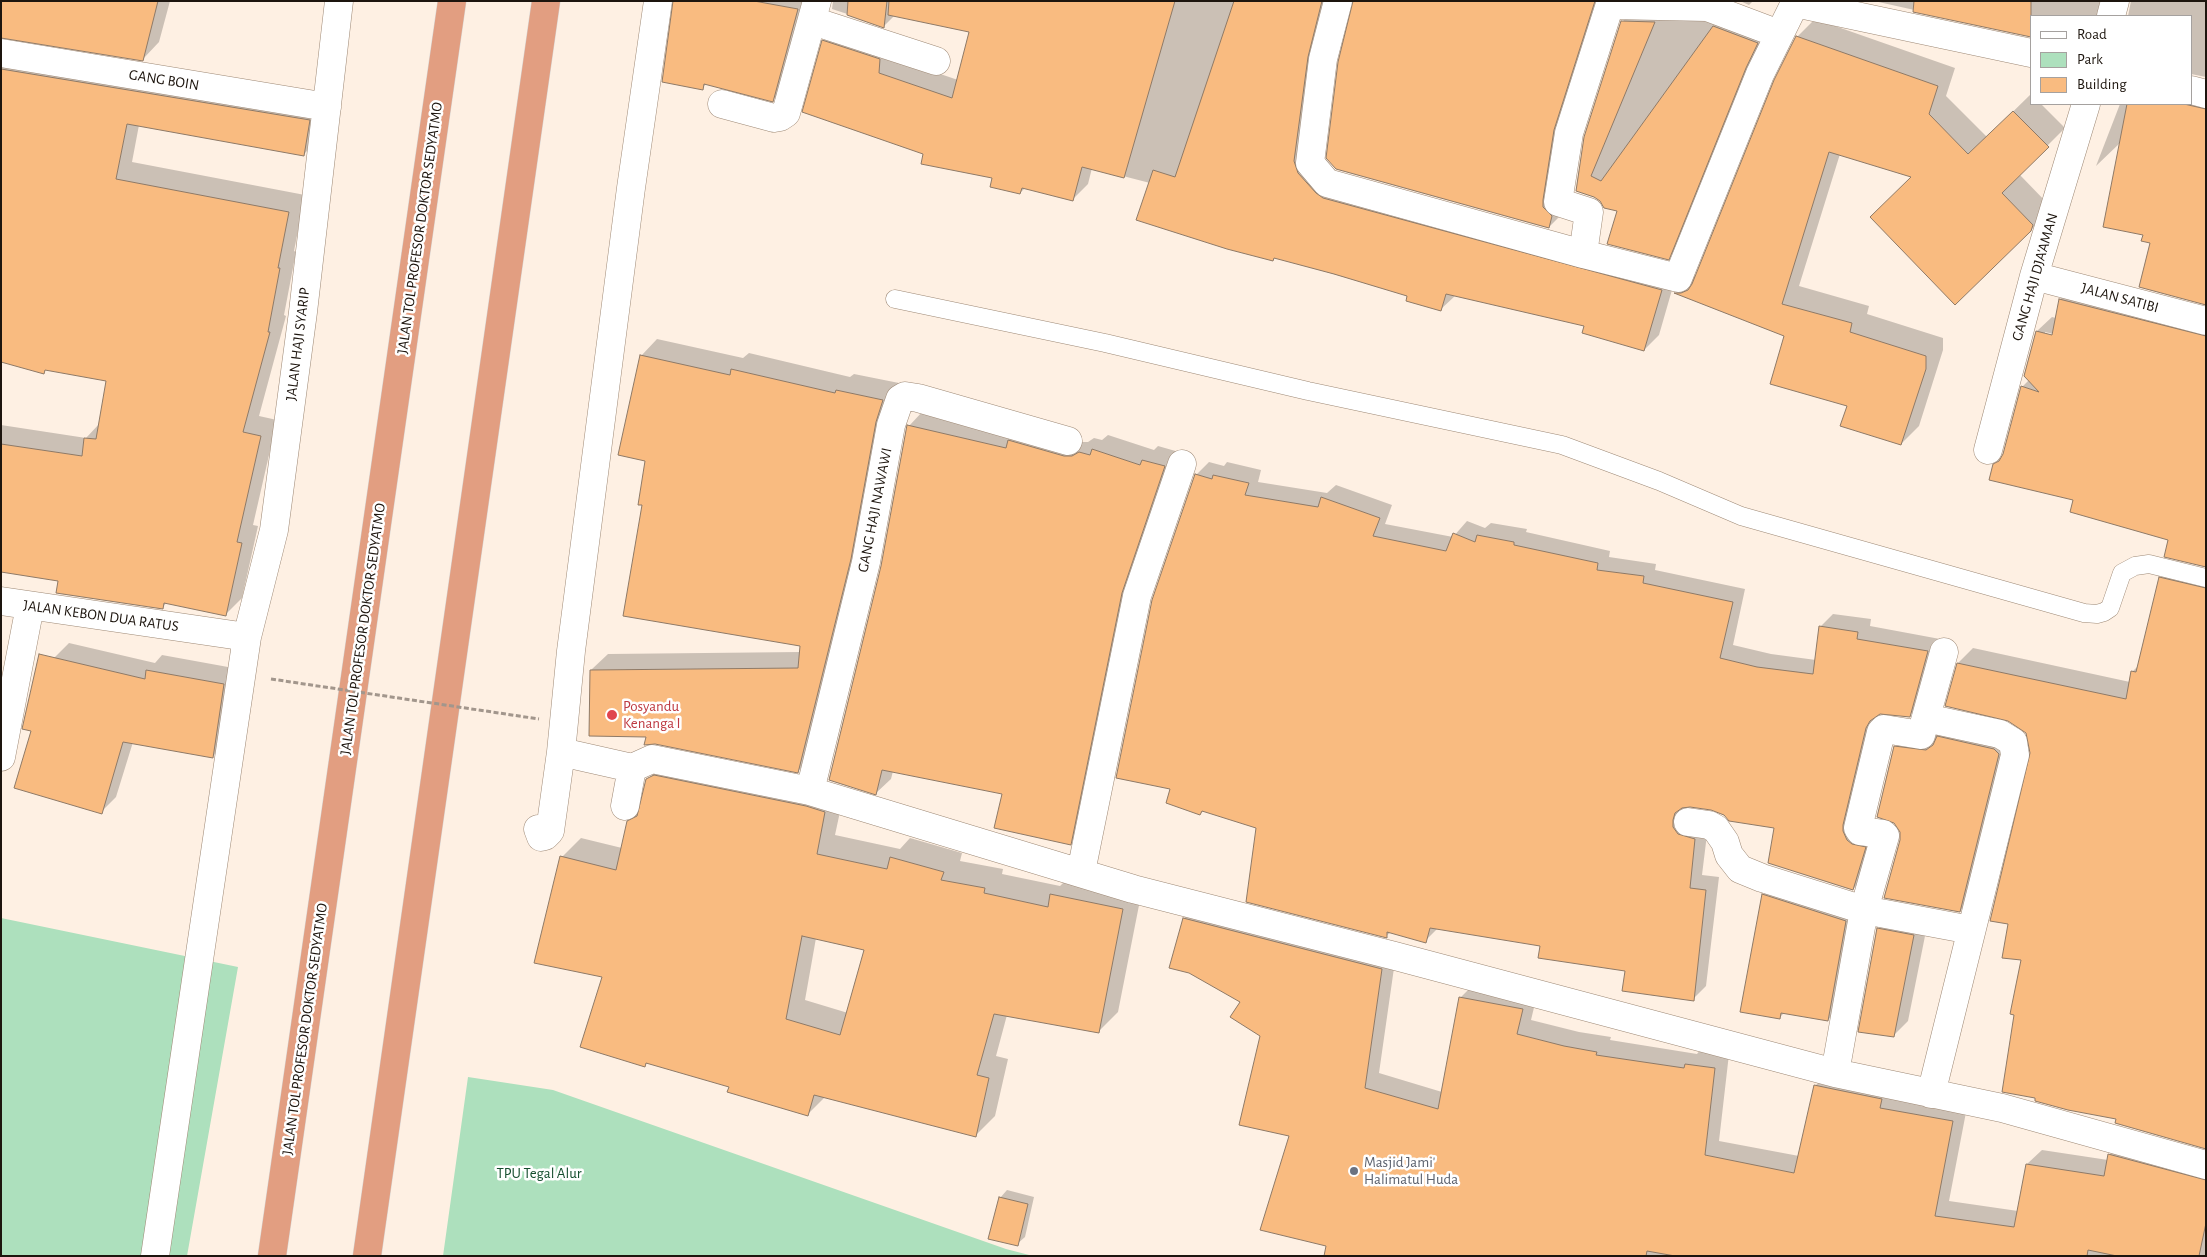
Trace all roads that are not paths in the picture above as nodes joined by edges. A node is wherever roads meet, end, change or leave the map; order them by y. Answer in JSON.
{"nodes":[{"id":1,"x":339,"y":1,"type":"edge"},
{"id":2,"x":452,"y":1,"type":"edge"},
{"id":3,"x":546,"y":1,"type":"edge"},
{"id":4,"x":658,"y":1,"type":"edge"},
{"id":5,"x":1338,"y":1,"type":"edge"},
{"id":6,"x":2115,"y":1,"type":"edge"},
{"id":7,"x":1795,"y":2,"type":"edge"},
{"id":8,"x":1611,"y":3,"type":"edge"},
{"id":9,"x":1705,"y":4,"type":"edge"},
{"id":10,"x":815,"y":11,"type":"edge"},
{"id":11,"x":2111,"y":15,"type":"edge"},
{"id":12,"x":1780,"y":34,"type":"junction"},
{"id":13,"x":1,"y":53,"type":"edge"},
{"id":14,"x":2030,"y":53,"type":"edge"},
{"id":15,"x":936,"y":60,"type":"dead end"},
{"id":16,"x":2192,"y":90,"type":"edge"},
{"id":17,"x":2206,"y":94,"type":"edge"},
{"id":18,"x":722,"y":104,"type":"dead end"},
{"id":19,"x":2086,"y":105,"type":"edge"},
{"id":20,"x":327,"y":108,"type":"junction"},
{"id":21,"x":1583,"y":254,"type":"junction"},
{"id":22,"x":2034,"y":276,"type":"junction"},
{"id":23,"x":895,"y":299,"type":"dead end"},
{"id":24,"x":2206,"y":321,"type":"edge"},
{"id":25,"x":1068,"y":441,"type":"dead end"},
{"id":26,"x":1988,"y":450,"type":"dead end"},
{"id":27,"x":1182,"y":464,"type":"dead end"},
{"id":28,"x":2206,"y":578,"type":"edge"},
{"id":29,"x":1,"y":601,"type":"edge"},
{"id":30,"x":30,"y":606,"type":"junction"},
{"id":31,"x":247,"y":637,"type":"junction"},
{"id":32,"x":1944,"y":652,"type":"dead end"},
{"id":33,"x":1926,"y":718,"type":"junction"},
{"id":34,"x":561,"y":752,"type":"junction"},
{"id":35,"x":1,"y":757,"type":"edge"},
{"id":36,"x":632,"y":768,"type":"junction"},
{"id":37,"x":810,"y":791,"type":"junction"},
{"id":38,"x":625,"y":806,"type":"dead end"},
{"id":39,"x":1688,"y":822,"type":"dead end"},
{"id":40,"x":538,"y":829,"type":"dead end"},
{"id":41,"x":1081,"y":872,"type":"junction"},
{"id":42,"x":1864,"y":910,"type":"junction"},
{"id":43,"x":1971,"y":930,"type":"junction"},
{"id":44,"x":1835,"y":1074,"type":"junction"},
{"id":45,"x":1931,"y":1094,"type":"junction"},
{"id":46,"x":2206,"y":1165,"type":"edge"},
{"id":47,"x":155,"y":1256,"type":"edge"},
{"id":48,"x":272,"y":1256,"type":"edge"},
{"id":49,"x":367,"y":1256,"type":"edge"}],
"edges":[{"from":1,"to":20,"type":"street","name":"JALAN HAJI SYARIP"},
{"from":2,"to":48,"type":"highway","name":"JALAN TOL PROFESOR DOKTOR SEDYATMO"},
{"from":3,"to":49,"type":"highway"},
{"from":4,"to":34,"type":"street"},
{"from":5,"to":21,"type":"street"},
{"from":6,"to":11,"type":"street"},
{"from":7,"to":12,"type":"street"},
{"from":7,"to":14,"type":"street"},
{"from":8,"to":9,"type":"street"},
{"from":8,"to":21,"type":"street"},
{"from":9,"to":12,"type":"street"},
{"from":10,"to":15,"type":"street"},
{"from":10,"to":18,"type":"street"},
{"from":12,"to":21,"type":"street"},
{"from":13,"to":20,"type":"street","name":"GANG BOIN"},
{"from":16,"to":17,"type":"street"},
{"from":19,"to":22,"type":"street","name":"GANG HAJI DJA'AMAN"},
{"from":20,"to":31,"type":"street","name":"JALAN HAJI SYARIP"},
{"from":22,"to":24,"type":"street","name":"JALAN SATIBI"},
{"from":22,"to":26,"type":"street","name":"GANG HAJI DJA'AMAN"},
{"from":23,"to":28,"type":"lane"},
{"from":25,"to":37,"type":"street","name":"GANG HAJI NAWAWI"},
{"from":27,"to":41,"type":"street"},
{"from":29,"to":30,"type":"street","name":"JALAN KEBON DUA RATUS"},
{"from":30,"to":31,"type":"street","name":"JALAN KEBON DUA RATUS"},
{"from":30,"to":35,"type":"street"},
{"from":31,"to":47,"type":"street","name":"JALAN HAJI SYARIP"},
{"from":32,"to":33,"type":"street"},
{"from":33,"to":42,"type":"street"},
{"from":33,"to":43,"type":"street"},
{"from":34,"to":36,"type":"street"},
{"from":34,"to":40,"type":"street"},
{"from":36,"to":37,"type":"street"},
{"from":36,"to":38,"type":"street"},
{"from":37,"to":41,"type":"street"},
{"from":39,"to":42,"type":"street"},
{"from":41,"to":44,"type":"street"},
{"from":42,"to":43,"type":"street"},
{"from":42,"to":44,"type":"street"},
{"from":43,"to":45,"type":"street"},
{"from":44,"to":45,"type":"street"},
{"from":45,"to":46,"type":"street"}]}
